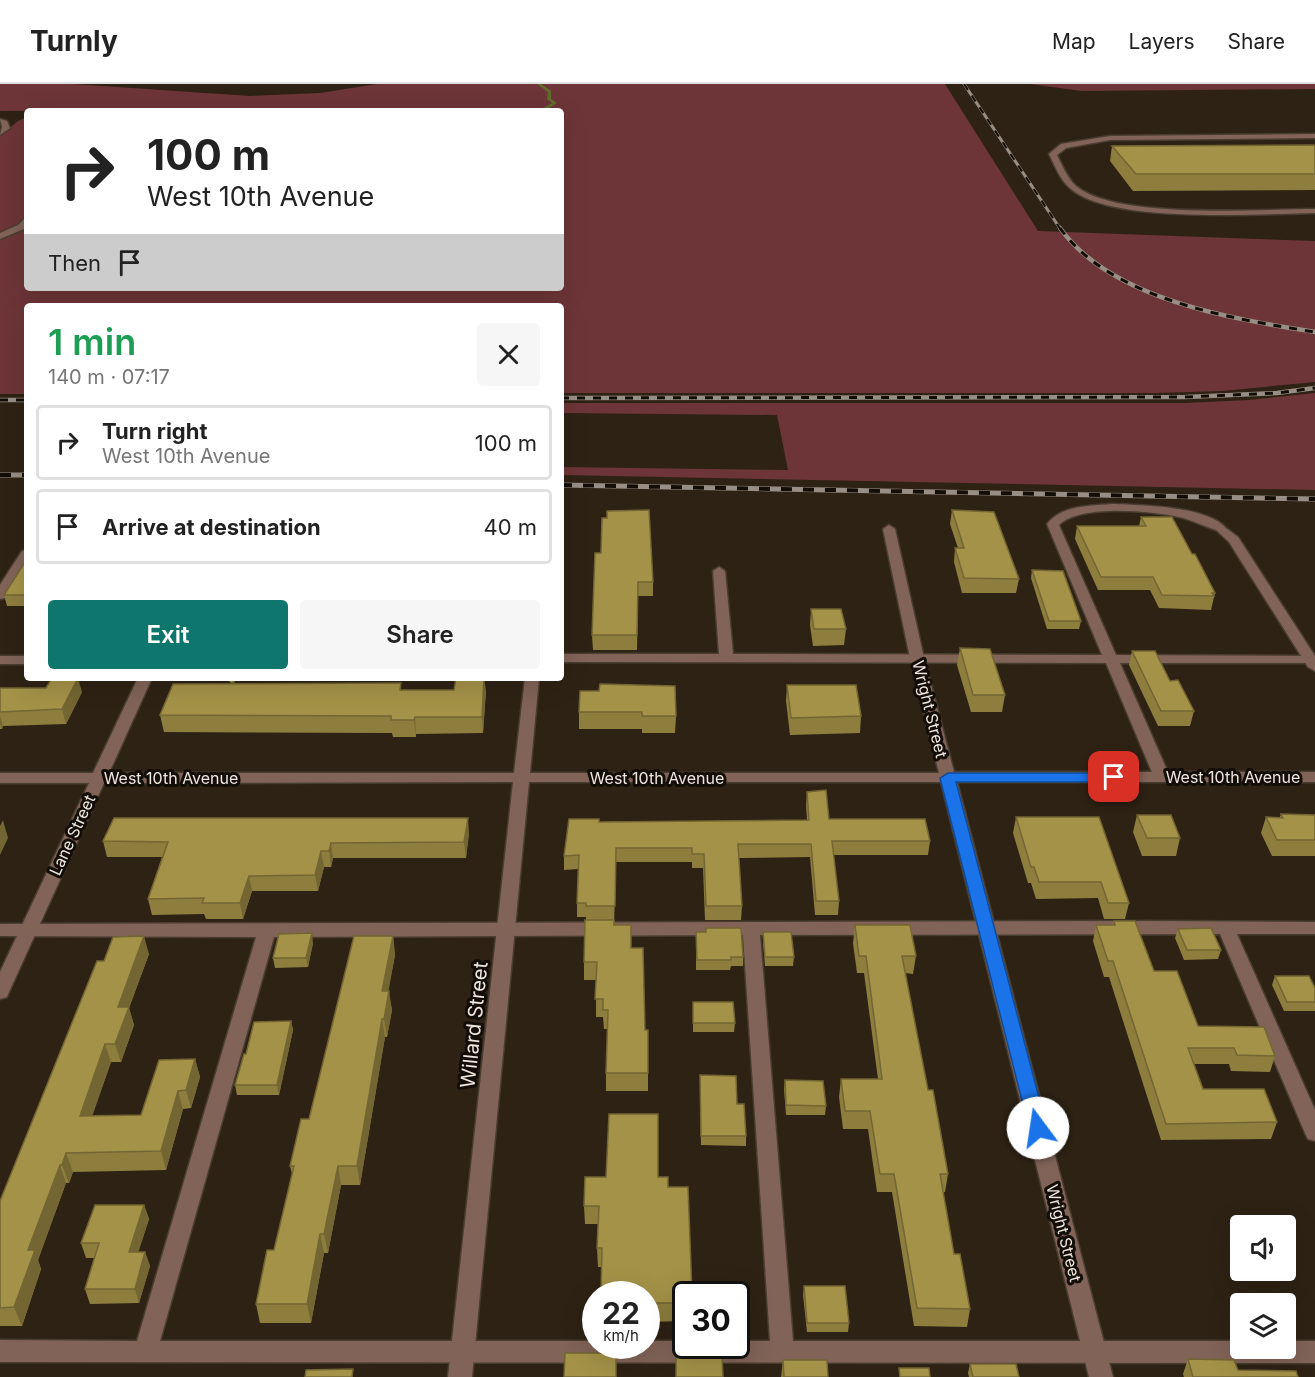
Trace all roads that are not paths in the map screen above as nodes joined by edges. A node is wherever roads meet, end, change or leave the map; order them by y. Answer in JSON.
{"nodes":[{"id":1,"x":0,"y":121,"type":"edge"},
{"id":2,"x":0,"y":133,"type":"edge"},
{"id":3,"x":1315,"y":136,"type":"edge"},
{"id":4,"x":1315,"y":211,"type":"edge"},
{"id":5,"x":24,"y":224,"type":"edge"},
{"id":6,"x":0,"y":236,"type":"edge"},
{"id":7,"x":889,"y":529,"type":"dead end"},
{"id":8,"x":24,"y":557,"type":"edge"},
{"id":9,"x":719,"y":571,"type":"dead end"},
{"id":10,"x":0,"y":595,"type":"edge"},
{"id":11,"x":564,"y":658,"type":"edge"},
{"id":12,"x":726,"y":658,"type":"junction"},
{"id":13,"x":917,"y":658,"type":"junction"},
{"id":14,"x":1110,"y":658,"type":"junction"},
{"id":15,"x":0,"y":660,"type":"edge"},
{"id":16,"x":24,"y":660,"type":"edge"},
{"id":17,"x":1313,"y":663,"type":"edge"},
{"id":18,"x":144,"y":681,"type":"edge"},
{"id":19,"x":532,"y":681,"type":"edge"},
{"id":20,"x":1162,"y":777,"type":"junction"},
{"id":21,"x":1315,"y":777,"type":"edge"},
{"id":22,"x":0,"y":778,"type":"edge"},
{"id":23,"x":99,"y":778,"type":"junction"},
{"id":24,"x":522,"y":778,"type":"junction"},
{"id":25,"x":948,"y":778,"type":"junction"},
{"id":26,"x":987,"y":926,"type":"junction"},
{"id":27,"x":751,"y":928,"type":"junction"},
{"id":28,"x":1226,"y":928,"type":"junction"},
{"id":29,"x":1315,"y":928,"type":"edge"},
{"id":30,"x":0,"y":930,"type":"edge"},
{"id":31,"x":28,"y":930,"type":"junction"},
{"id":32,"x":267,"y":930,"type":"junction"},
{"id":33,"x":507,"y":931,"type":"junction"},
{"id":34,"x":0,"y":992,"type":"edge"},
{"id":35,"x":1315,"y":1133,"type":"edge"},
{"id":36,"x":0,"y":1351,"type":"edge"},
{"id":37,"x":146,"y":1351,"type":"junction"},
{"id":38,"x":463,"y":1351,"type":"junction"},
{"id":39,"x":782,"y":1351,"type":"junction"},
{"id":40,"x":1095,"y":1352,"type":"junction"},
{"id":41,"x":1315,"y":1352,"type":"edge"},
{"id":42,"x":460,"y":1377,"type":"edge"},
{"id":43,"x":1101,"y":1377,"type":"edge"}],
"edges":[{"from":1,"to":2,"type":"street"},
{"from":3,"to":4,"type":"street"},
{"from":5,"to":6,"type":"street"},
{"from":7,"to":13,"type":"street","name":"Wright Street"},
{"from":8,"to":10,"type":"street"},
{"from":9,"to":12,"type":"street"},
{"from":11,"to":12,"type":"street"},
{"from":12,"to":13,"type":"street"},
{"from":13,"to":14,"type":"street"},
{"from":13,"to":25,"type":"street","name":"Wright Street"},
{"from":14,"to":17,"type":"street"},
{"from":14,"to":17,"type":"street"},
{"from":14,"to":20,"type":"street"},
{"from":15,"to":16,"type":"street"},
{"from":18,"to":23,"type":"street","name":"Lane Street"},
{"from":19,"to":24,"type":"street","name":"Willard Street"},
{"from":20,"to":21,"type":"street","name":"West 10th Avenue"},
{"from":20,"to":25,"type":"street","name":"West 10th Avenue"},
{"from":22,"to":23,"type":"street","name":"West 10th Avenue"},
{"from":23,"to":24,"type":"street","name":"West 10th Avenue"},
{"from":23,"to":31,"type":"street","name":"Lane Street"},
{"from":24,"to":25,"type":"street","name":"West 10th Avenue"},
{"from":24,"to":33,"type":"street","name":"Willard Street"},
{"from":25,"to":26,"type":"street","name":"Wright Street"},
{"from":26,"to":27,"type":"street"},
{"from":26,"to":28,"type":"street"},
{"from":26,"to":40,"type":"street","name":"Wright Street"},
{"from":27,"to":33,"type":"street"},
{"from":27,"to":39,"type":"street"},
{"from":28,"to":29,"type":"street"},
{"from":28,"to":35,"type":"street"},
{"from":30,"to":31,"type":"street"},
{"from":31,"to":32,"type":"street"},
{"from":31,"to":34,"type":"street","name":"Lane Street"},
{"from":32,"to":33,"type":"street"},
{"from":32,"to":37,"type":"street"},
{"from":33,"to":38,"type":"street","name":"Willard Street"},
{"from":36,"to":37,"type":"street"},
{"from":37,"to":38,"type":"street"},
{"from":38,"to":39,"type":"street"},
{"from":38,"to":42,"type":"street","name":"Willard Street"},
{"from":39,"to":40,"type":"street"},
{"from":40,"to":41,"type":"street"},
{"from":40,"to":43,"type":"street","name":"Wright Street"}]}
